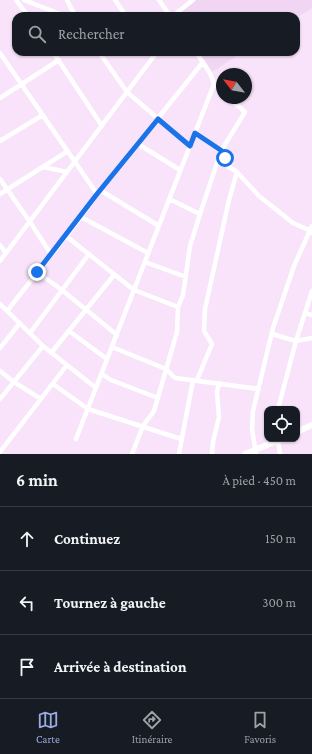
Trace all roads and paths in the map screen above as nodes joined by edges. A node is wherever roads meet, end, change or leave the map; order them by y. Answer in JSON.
{"nodes":[{"id":1,"x":16,"y":0,"type":"edge"},
{"id":2,"x":24,"y":0,"type":"edge"},
{"id":3,"x":67,"y":0,"type":"edge"},
{"id":4,"x":115,"y":0,"type":"edge"},
{"id":5,"x":160,"y":0,"type":"edge"},
{"id":6,"x":193,"y":0,"type":"edge"},
{"id":7,"x":25,"y":12,"type":"edge"},
{"id":8,"x":54,"y":12,"type":"edge"},
{"id":9,"x":73,"y":12,"type":"edge"},
{"id":10,"x":123,"y":12,"type":"edge"},
{"id":11,"x":169,"y":12,"type":"edge"},
{"id":12,"x":177,"y":12,"type":"edge"},
{"id":13,"x":0,"y":54,"type":"edge"},
{"id":14,"x":56,"y":56,"type":"edge"},
{"id":15,"x":102,"y":56,"type":"edge"},
{"id":16,"x":151,"y":56,"type":"edge"},
{"id":17,"x":199,"y":56,"type":"edge"},
{"id":18,"x":59,"y":60,"type":"junction"},
{"id":19,"x":203,"y":62,"type":"junction"},
{"id":20,"x":214,"y":84,"type":"joint"},
{"id":21,"x":21,"y":85,"type":"junction"},
{"id":22,"x":127,"y":92,"type":"junction"},
{"id":23,"x":0,"y":98,"type":"edge"},
{"id":24,"x":236,"y":104,"type":"edge"},
{"id":25,"x":43,"y":115,"type":"junction"},
{"id":26,"x":158,"y":119,"type":"junction"},
{"id":27,"x":102,"y":126,"type":"junction"},
{"id":28,"x":195,"y":133,"type":"junction"},
{"id":29,"x":0,"y":141,"type":"edge"},
{"id":30,"x":138,"y":144,"type":"junction"},
{"id":31,"x":190,"y":146,"type":"junction"},
{"id":32,"x":68,"y":151,"type":"junction"},
{"id":33,"x":222,"y":151,"type":"junction"},
{"id":34,"x":75,"y":162,"type":"junction"},
{"id":35,"x":43,"y":167,"type":"junction"},
{"id":36,"x":180,"y":170,"type":"junction"},
{"id":37,"x":67,"y":172,"type":"junction"},
{"id":38,"x":237,"y":172,"type":"junction"},
{"id":39,"x":0,"y":179,"type":"edge"},
{"id":40,"x":8,"y":189,"type":"junction"},
{"id":41,"x":98,"y":192,"type":"junction"},
{"id":42,"x":0,"y":194,"type":"edge"},
{"id":43,"x":169,"y":199,"type":"junction"},
{"id":44,"x":200,"y":214,"type":"junction"},
{"id":45,"x":81,"y":217,"type":"junction"},
{"id":46,"x":30,"y":222,"type":"junction"},
{"id":47,"x":159,"y":226,"type":"junction"},
{"id":48,"x":311,"y":230,"type":"edge"},
{"id":49,"x":66,"y":236,"type":"junction"},
{"id":50,"x":0,"y":245,"type":"edge"},
{"id":51,"x":6,"y":253,"type":"junction"},
{"id":52,"x":148,"y":253,"type":"junction"},
{"id":53,"x":51,"y":254,"type":"junction"},
{"id":54,"x":89,"y":254,"type":"junction"},
{"id":55,"x":0,"y":261,"type":"edge"},
{"id":56,"x":145,"y":262,"type":"junction"},
{"id":57,"x":37,"y":272,"type":"junction"},
{"id":58,"x":114,"y":276,"type":"junction"},
{"id":59,"x":186,"y":277,"type":"junction"},
{"id":60,"x":62,"y":290,"type":"junction"},
{"id":61,"x":134,"y":290,"type":"junction"},
{"id":62,"x":312,"y":291,"type":"edge"},
{"id":63,"x":0,"y":304,"type":"edge"},
{"id":64,"x":178,"y":307,"type":"junction"},
{"id":65,"x":86,"y":310,"type":"junction"},
{"id":66,"x":7,"y":311,"type":"junction"},
{"id":67,"x":305,"y":313,"type":"junction"},
{"id":68,"x":312,"y":315,"type":"edge"},
{"id":69,"x":19,"y":324,"type":"junction"},
{"id":70,"x":69,"y":331,"type":"junction"},
{"id":71,"x":30,"y":333,"type":"junction"},
{"id":72,"x":117,"y":334,"type":"junction"},
{"id":73,"x":272,"y":334,"type":"junction"},
{"id":74,"x":312,"y":338,"type":"edge"},
{"id":75,"x":296,"y":341,"type":"junction"},
{"id":76,"x":43,"y":346,"type":"junction"},
{"id":77,"x":112,"y":347,"type":"junction"},
{"id":78,"x":0,"y":348,"type":"edge"},
{"id":79,"x":51,"y":353,"type":"junction"},
{"id":80,"x":107,"y":359,"type":"junction"},
{"id":81,"x":67,"y":366,"type":"junction"},
{"id":82,"x":166,"y":369,"type":"junction"},
{"id":83,"x":0,"y":371,"type":"edge"},
{"id":84,"x":102,"y":374,"type":"junction"},
{"id":85,"x":195,"y":380,"type":"junction"},
{"id":86,"x":14,"y":382,"type":"junction"},
{"id":87,"x":219,"y":383,"type":"junction"},
{"id":88,"x":53,"y":384,"type":"junction"},
{"id":89,"x":96,"y":388,"type":"junction"},
{"id":90,"x":259,"y":389,"type":"junction"},
{"id":91,"x":158,"y":398,"type":"junction"},
{"id":92,"x":0,"y":399,"type":"edge"},
{"id":93,"x":41,"y":399,"type":"junction"},
{"id":94,"x":279,"y":406,"type":"edge"},
{"id":95,"x":88,"y":409,"type":"junction"},
{"id":96,"x":312,"y":425,"type":"edge"},
{"id":97,"x":143,"y":426,"type":"junction"},
{"id":98,"x":300,"y":431,"type":"edge"},
{"id":99,"x":76,"y":439,"type":"dead end"},
{"id":100,"x":181,"y":439,"type":"junction"},
{"id":101,"x":276,"y":442,"type":"edge"},
{"id":102,"x":280,"y":442,"type":"edge"},
{"id":103,"x":0,"y":452,"type":"edge"},
{"id":104,"x":256,"y":452,"type":"edge"},
{"id":105,"x":132,"y":454,"type":"edge"},
{"id":106,"x":179,"y":454,"type":"edge"},
{"id":107,"x":212,"y":454,"type":"edge"},
{"id":108,"x":245,"y":454,"type":"edge"},
{"id":109,"x":280,"y":454,"type":"edge"}],
"edges":[{"from":1,"to":7,"type":"street"},
{"from":2,"to":8,"type":"street"},
{"from":3,"to":9,"type":"street"},
{"from":4,"to":10,"type":"street"},
{"from":5,"to":11,"type":"street"},
{"from":6,"to":12,"type":"street"},
{"from":13,"to":21,"type":"street"},
{"from":14,"to":18,"type":"street"},
{"from":15,"to":22,"type":"street"},
{"from":16,"to":22,"type":"street"},
{"from":17,"to":19,"type":"street"},
{"from":18,"to":21,"type":"street"},
{"from":18,"to":27,"type":"street"},
{"from":19,"to":20,"type":"street"},
{"from":19,"to":26,"type":"street"},
{"from":20,"to":28,"type":"street"},
{"from":21,"to":23,"type":"street"},
{"from":21,"to":25,"type":"street"},
{"from":22,"to":26,"type":"street"},
{"from":22,"to":27,"type":"street"},
{"from":24,"to":33,"type":"street"},
{"from":25,"to":29,"type":"street"},
{"from":25,"to":32,"type":"street"},
{"from":26,"to":30,"type":"street"},
{"from":26,"to":31,"type":"street"},
{"from":27,"to":34,"type":"street"},
{"from":28,"to":31,"type":"street"},
{"from":28,"to":33,"type":"street"},
{"from":30,"to":36,"type":"street"},
{"from":30,"to":41,"type":"street"},
{"from":31,"to":36,"type":"street"},
{"from":32,"to":34,"type":"street"},
{"from":32,"to":35,"type":"street"},
{"from":33,"to":38,"type":"street"},
{"from":33,"to":44,"type":"street"},
{"from":34,"to":37,"type":"street"},
{"from":34,"to":41,"type":"street"},
{"from":35,"to":37,"type":"street"},
{"from":35,"to":40,"type":"street"},
{"from":36,"to":43,"type":"street"},
{"from":37,"to":46,"type":"street"},
{"from":38,"to":48,"type":"street"},
{"from":38,"to":85,"type":"street"},
{"from":39,"to":40,"type":"street"},
{"from":40,"to":42,"type":"street"},
{"from":40,"to":46,"type":"street"},
{"from":41,"to":45,"type":"street"},
{"from":41,"to":47,"type":"street"},
{"from":43,"to":44,"type":"street"},
{"from":43,"to":47,"type":"street"},
{"from":44,"to":59,"type":"street"},
{"from":45,"to":49,"type":"street"},
{"from":45,"to":52,"type":"street"},
{"from":46,"to":51,"type":"street"},
{"from":46,"to":53,"type":"street"},
{"from":47,"to":52,"type":"street"},
{"from":48,"to":73,"type":"street"},
{"from":49,"to":53,"type":"street"},
{"from":49,"to":54,"type":"street"},
{"from":50,"to":51,"type":"street"},
{"from":51,"to":55,"type":"street"},
{"from":52,"to":56,"type":"street"},
{"from":53,"to":57,"type":"street"},
{"from":54,"to":58,"type":"street"},
{"from":54,"to":60,"type":"street"},
{"from":56,"to":59,"type":"street"},
{"from":56,"to":61,"type":"street"},
{"from":57,"to":60,"type":"street"},
{"from":57,"to":66,"type":"street"},
{"from":58,"to":61,"type":"street"},
{"from":58,"to":65,"type":"street"},
{"from":59,"to":64,"type":"street"},
{"from":60,"to":65,"type":"street"},
{"from":60,"to":71,"type":"street"},
{"from":61,"to":64,"type":"street"},
{"from":61,"to":72,"type":"street"},
{"from":62,"to":67,"type":"street"},
{"from":63,"to":66,"type":"street"},
{"from":64,"to":82,"type":"street"},
{"from":65,"to":70,"type":"street"},
{"from":65,"to":72,"type":"street"},
{"from":66,"to":69,"type":"street"},
{"from":67,"to":68,"type":"street"},
{"from":67,"to":75,"type":"street"},
{"from":69,"to":71,"type":"street"},
{"from":69,"to":78,"type":"street"},
{"from":70,"to":79,"type":"street"},
{"from":70,"to":80,"type":"street"},
{"from":71,"to":76,"type":"street"},
{"from":72,"to":77,"type":"street"},
{"from":73,"to":75,"type":"street"},
{"from":73,"to":90,"type":"street"},
{"from":74,"to":75,"type":"street"},
{"from":75,"to":94,"type":"street"},
{"from":76,"to":79,"type":"street"},
{"from":76,"to":86,"type":"street"},
{"from":77,"to":80,"type":"street"},
{"from":77,"to":82,"type":"street"},
{"from":79,"to":81,"type":"street"},
{"from":80,"to":84,"type":"street"},
{"from":81,"to":88,"type":"street"},
{"from":81,"to":89,"type":"street"},
{"from":82,"to":85,"type":"street"},
{"from":82,"to":91,"type":"street"},
{"from":83,"to":86,"type":"street"},
{"from":84,"to":89,"type":"street"},
{"from":84,"to":91,"type":"street"},
{"from":85,"to":87,"type":"street"},
{"from":85,"to":100,"type":"street"},
{"from":86,"to":92,"type":"street"},
{"from":86,"to":93,"type":"street"},
{"from":87,"to":90,"type":"street"},
{"from":87,"to":107,"type":"street"},
{"from":88,"to":93,"type":"street"},
{"from":88,"to":95,"type":"street"},
{"from":89,"to":95,"type":"street"},
{"from":90,"to":104,"type":"street"},
{"from":91,"to":97,"type":"street"},
{"from":93,"to":103,"type":"street"},
{"from":95,"to":97,"type":"street"},
{"from":95,"to":99,"type":"street"},
{"from":96,"to":98,"type":"street"},
{"from":97,"to":100,"type":"street"},
{"from":97,"to":105,"type":"street"},
{"from":100,"to":106,"type":"street"},
{"from":101,"to":104,"type":"street"},
{"from":102,"to":109,"type":"street"},
{"from":104,"to":108,"type":"street"}]}
